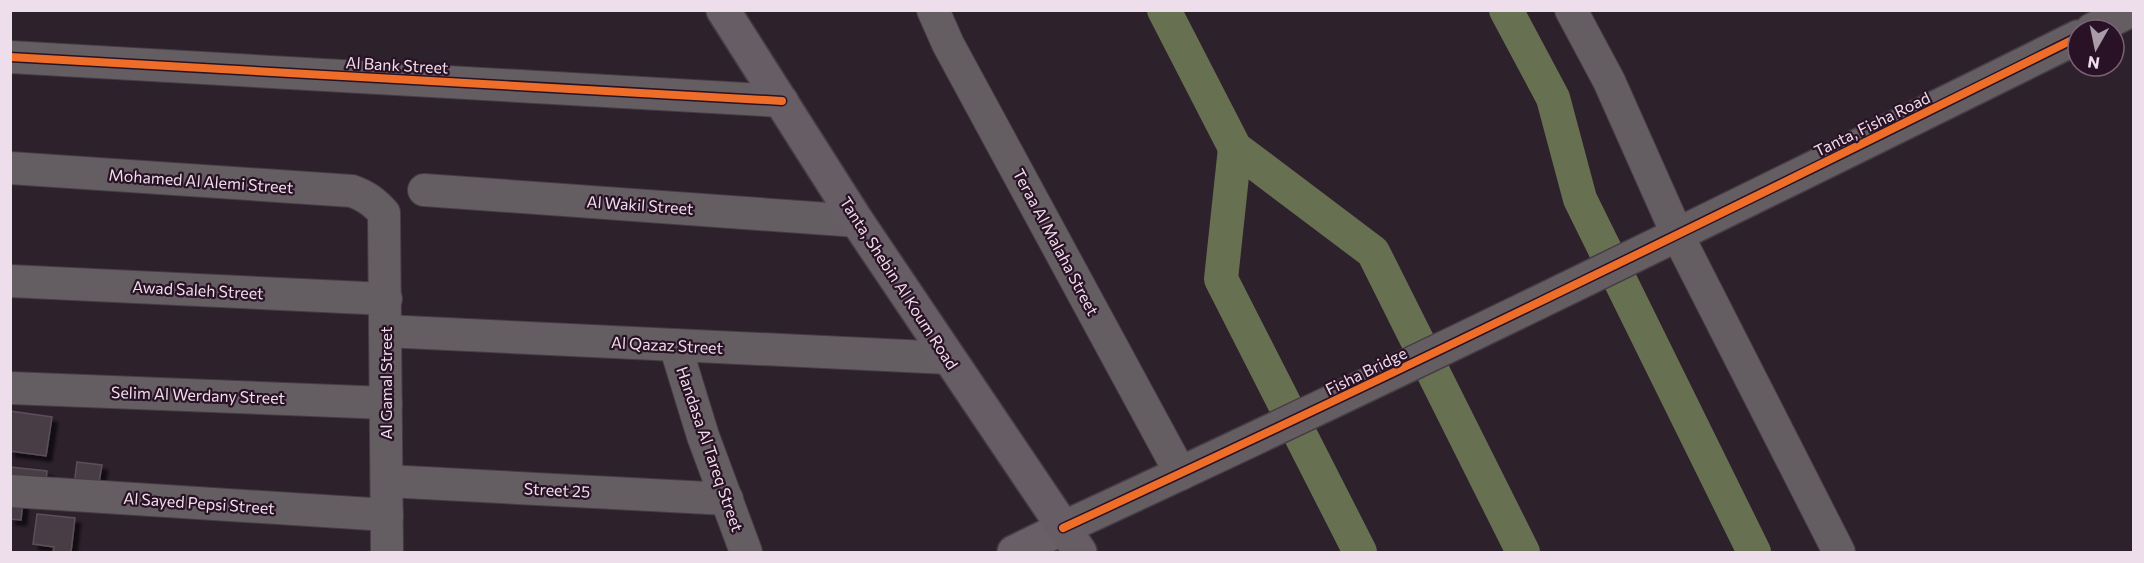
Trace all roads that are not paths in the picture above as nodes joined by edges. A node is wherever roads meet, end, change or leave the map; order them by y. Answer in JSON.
{"nodes":[{"id":1,"x":723,"y":10,"type":"edge"},
{"id":2,"x":933,"y":10,"type":"edge"},
{"id":3,"x":1571,"y":10,"type":"edge"},
{"id":4,"x":2131,"y":10,"type":"edge"},
{"id":5,"x":2115,"y":18,"type":"edge"},
{"id":6,"x":2066,"y":43,"type":"edge"},
{"id":7,"x":10,"y":57,"type":"edge"},
{"id":8,"x":782,"y":101,"type":"junction"},
{"id":9,"x":10,"y":168,"type":"edge"},
{"id":10,"x":424,"y":190,"type":"dead end"},
{"id":11,"x":384,"y":213,"type":"joint"},
{"id":12,"x":857,"y":221,"type":"junction"},
{"id":13,"x":1678,"y":236,"type":"junction"},
{"id":14,"x":10,"y":281,"type":"edge"},
{"id":15,"x":386,"y":300,"type":"junction"},
{"id":16,"x":385,"y":332,"type":"junction"},
{"id":17,"x":675,"y":345,"type":"junction"},
{"id":18,"x":948,"y":358,"type":"junction"},
{"id":19,"x":10,"y":388,"type":"edge"},
{"id":20,"x":386,"y":403,"type":"junction"},
{"id":21,"x":1181,"y":474,"type":"junction"},
{"id":22,"x":387,"y":482,"type":"junction"},
{"id":23,"x":10,"y":491,"type":"edge"},
{"id":24,"x":727,"y":499,"type":"junction"},
{"id":25,"x":387,"y":514,"type":"junction"},
{"id":26,"x":1072,"y":540,"type":"edge"},
{"id":27,"x":387,"y":552,"type":"edge"},
{"id":28,"x":746,"y":552,"type":"edge"},
{"id":29,"x":1014,"y":552,"type":"edge"},
{"id":30,"x":1839,"y":552,"type":"edge"}],
"edges":[{"from":1,"to":8,"type":"main road","name":"Tanta, Shebin Al Koum Road"},
{"from":2,"to":21,"type":"street","name":"Teraa Al Malaha Street"},
{"from":3,"to":13,"type":"street"},
{"from":4,"to":5,"type":"street"},
{"from":6,"to":13,"type":"street","name":"Tanta, Fisha Road"},
{"from":7,"to":8,"type":"street","name":"Al Bank Street"},
{"from":8,"to":12,"type":"main road","name":"Tanta, Shebin Al Koum Road"},
{"from":9,"to":11,"type":"street","name":"Mohamed Al Alemi Street"},
{"from":10,"to":12,"type":"street","name":"Al Wakil Street"},
{"from":11,"to":15,"type":"street","name":"Al Gamal Street"},
{"from":12,"to":18,"type":"main road","name":"Tanta, Shebin Al Koum Road"},
{"from":13,"to":21,"type":"street","name":"Fisha Bridge"},
{"from":13,"to":30,"type":"street"},
{"from":14,"to":15,"type":"street","name":"Awad Saleh Street"},
{"from":15,"to":16,"type":"street","name":"Al Gamal Street"},
{"from":16,"to":17,"type":"street","name":"Al Qazaz Street"},
{"from":16,"to":20,"type":"street","name":"Al Gamal Street"},
{"from":17,"to":18,"type":"street","name":"Al Qazaz Street"},
{"from":17,"to":24,"type":"street","name":"Handasa Al Tareq Street"},
{"from":18,"to":26,"type":"main road","name":"Tanta, Shebin Al Koum Road"},
{"from":19,"to":20,"type":"street","name":"Selim Al Werdany Street"},
{"from":20,"to":22,"type":"street","name":"Al Gamal Street"},
{"from":21,"to":26,"type":"street","name":"Fisha Bridge"},
{"from":22,"to":24,"type":"street","name":"Street 25"},
{"from":22,"to":25,"type":"street","name":"Al Gamal Street"},
{"from":23,"to":25,"type":"street","name":"Al Sayed Pepsi Street"},
{"from":24,"to":28,"type":"street","name":"Handasa Al Tareq Street"},
{"from":25,"to":27,"type":"street","name":"Al Gamal Street"},
{"from":26,"to":29,"type":"main road"}]}
